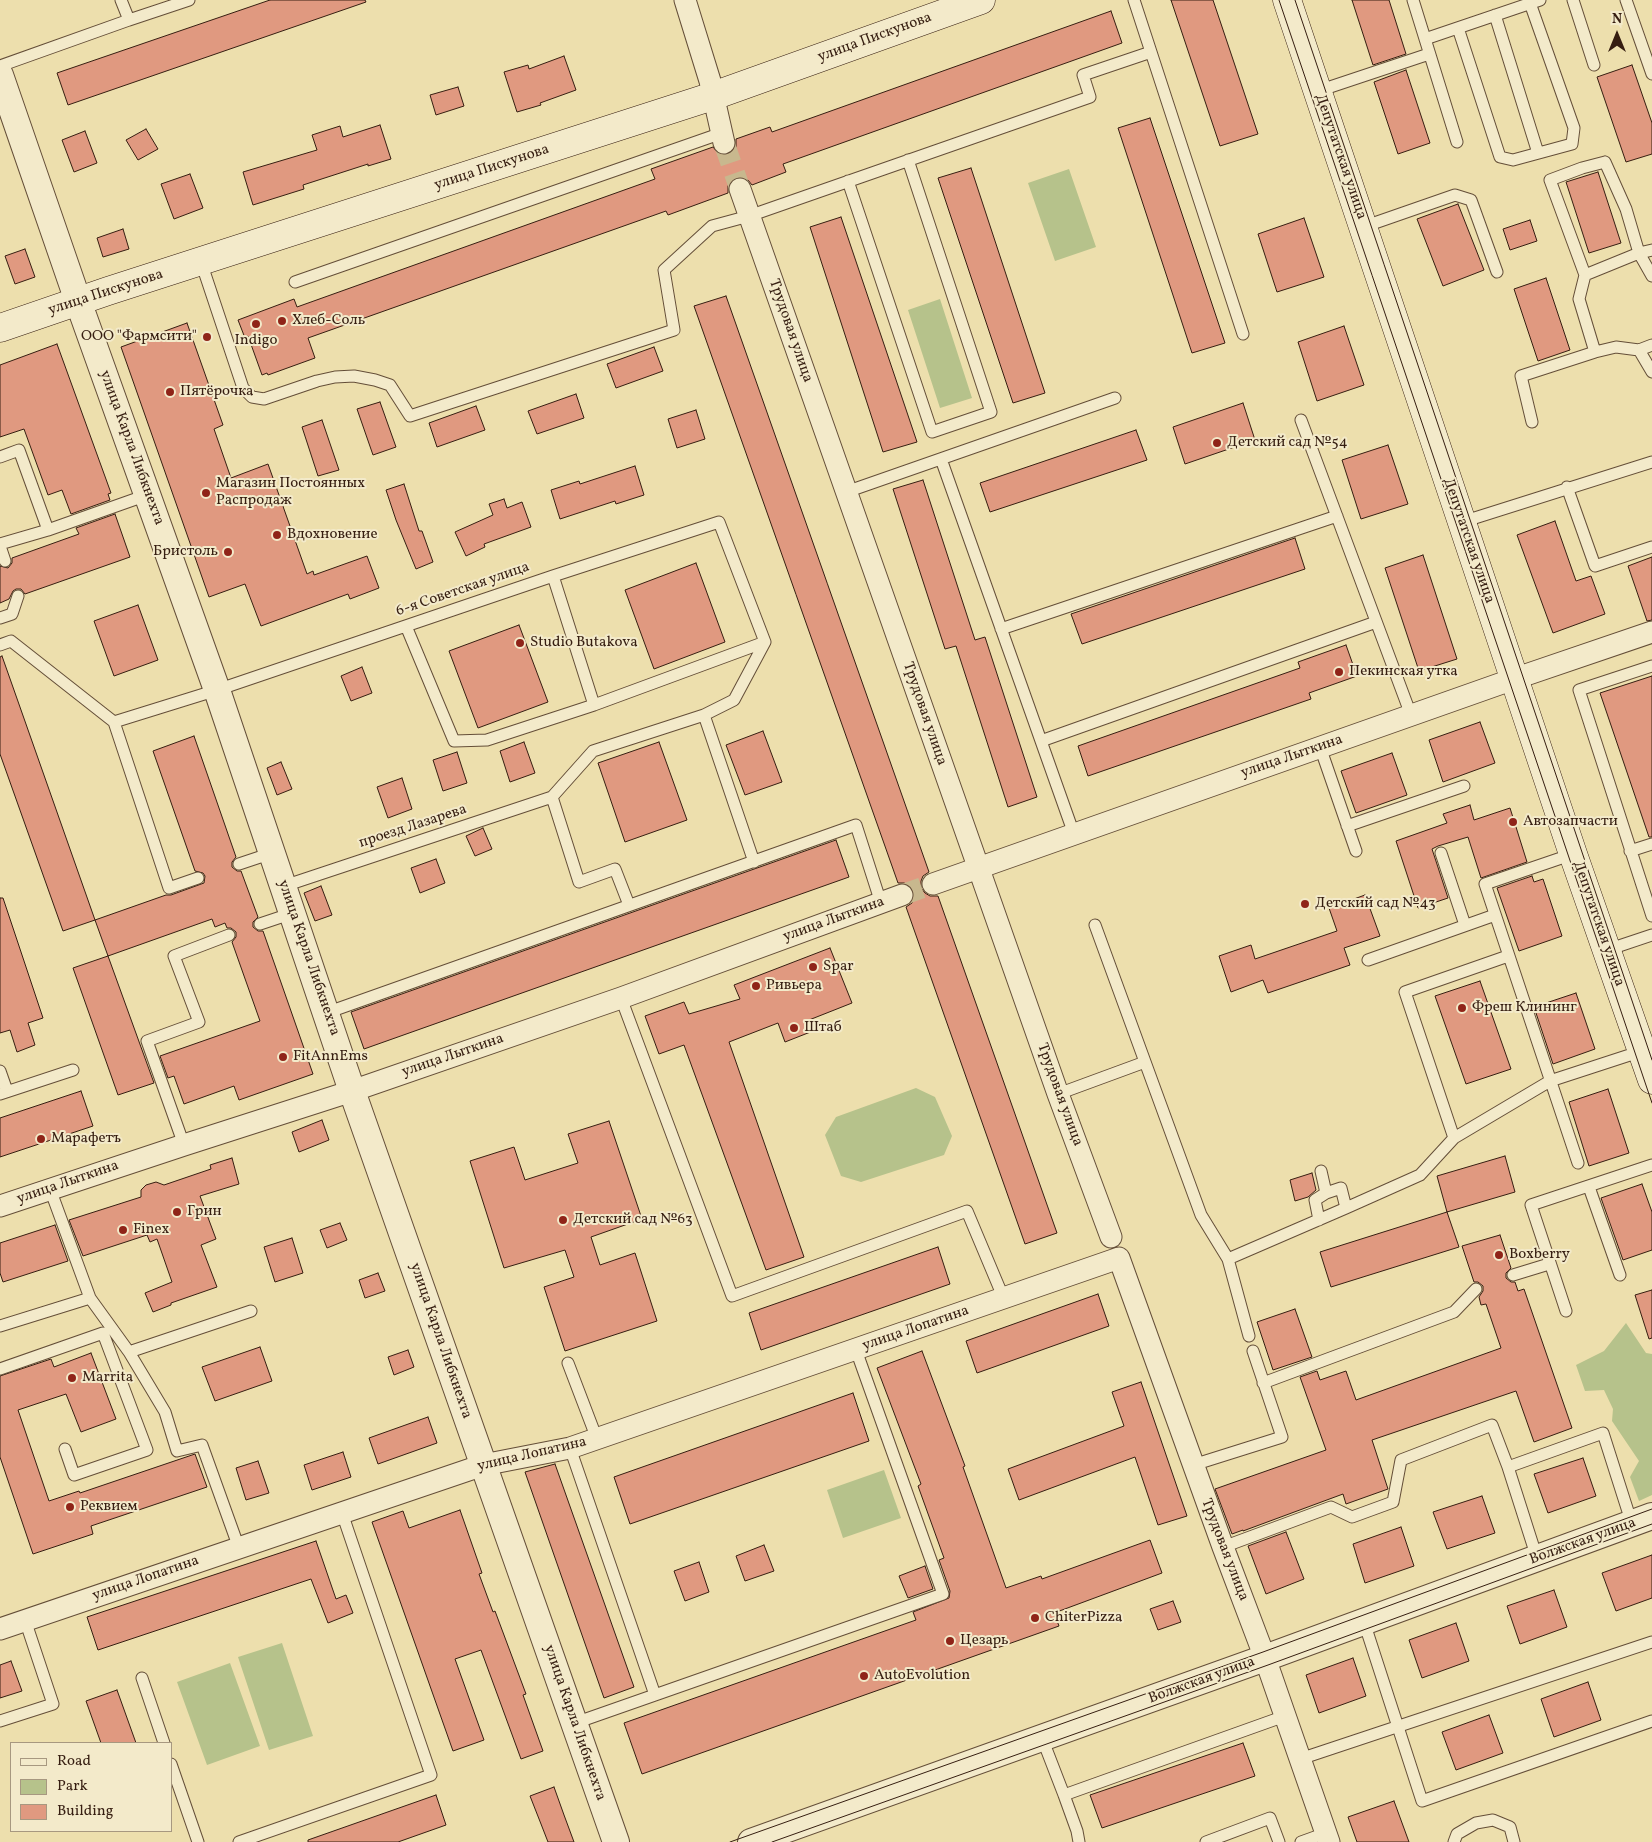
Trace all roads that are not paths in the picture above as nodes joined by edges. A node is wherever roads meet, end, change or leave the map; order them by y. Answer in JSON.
{"nodes":[{"id":1,"x":121,"y":0,"type":"edge"},
{"id":2,"x":189,"y":0,"type":"edge"},
{"id":3,"x":685,"y":0,"type":"edge"},
{"id":4,"x":981,"y":0,"type":"edge"},
{"id":5,"x":1134,"y":0,"type":"edge"},
{"id":6,"x":1287,"y":0,"type":"edge"},
{"id":7,"x":1413,"y":0,"type":"edge"},
{"id":8,"x":1573,"y":0,"type":"edge"},
{"id":9,"x":1626,"y":0,"type":"edge"},
{"id":10,"x":1535,"y":2,"type":"edge"},
{"id":11,"x":1495,"y":15,"type":"junction"},
{"id":12,"x":129,"y":20,"type":"junction"},
{"id":13,"x":1458,"y":28,"type":"junction"},
{"id":14,"x":1425,"y":40,"type":"junction"},
{"id":15,"x":1151,"y":52,"type":"junction"},
{"id":16,"x":1429,"y":54,"type":"junction"},
{"id":17,"x":1594,"y":65,"type":"dead end"},
{"id":18,"x":1652,"y":74,"type":"edge"},
{"id":19,"x":1,"y":79,"type":"edge"},
{"id":20,"x":1318,"y":91,"type":"junction"},
{"id":21,"x":713,"y":96,"type":"junction"},
{"id":22,"x":723,"y":138,"type":"joint"},
{"id":23,"x":1457,"y":142,"type":"dead end"},
{"id":24,"x":1538,"y":153,"type":"junction"},
{"id":25,"x":908,"y":160,"type":"junction"},
{"id":26,"x":848,"y":181,"type":"junction"},
{"id":27,"x":740,"y":189,"type":"tunnel mouth"},
{"id":28,"x":749,"y":216,"type":"junction"},
{"id":29,"x":1363,"y":227,"type":"junction"},
{"id":30,"x":1652,"y":250,"type":"edge"},
{"id":31,"x":1639,"y":253,"type":"junction"},
{"id":32,"x":201,"y":262,"type":"junction"},
{"id":33,"x":1497,"y":272,"type":"dead end"},
{"id":34,"x":1585,"y":275,"type":"junction"},
{"id":35,"x":1652,"y":276,"type":"edge"},
{"id":36,"x":295,"y":282,"type":"dead end"},
{"id":37,"x":78,"y":302,"type":"junction"},
{"id":38,"x":0,"y":328,"type":"edge"},
{"id":39,"x":1243,"y":334,"type":"dead end"},
{"id":40,"x":1652,"y":345,"type":"edge"},
{"id":41,"x":1640,"y":350,"type":"junction"},
{"id":42,"x":1595,"y":352,"type":"junction"},
{"id":43,"x":1652,"y":372,"type":"edge"},
{"id":44,"x":1114,"y":398,"type":"dead end"},
{"id":45,"x":1301,"y":420,"type":"dead end"},
{"id":46,"x":1532,"y":422,"type":"dead end"},
{"id":47,"x":0,"y":457,"type":"edge"},
{"id":48,"x":941,"y":458,"type":"junction"},
{"id":49,"x":1652,"y":462,"type":"edge"},
{"id":50,"x":1567,"y":487,"type":"junction"},
{"id":51,"x":846,"y":492,"type":"junction"},
{"id":52,"x":147,"y":495,"type":"junction"},
{"id":53,"x":1337,"y":516,"type":"junction"},
{"id":54,"x":1462,"y":522,"type":"junction"},
{"id":55,"x":48,"y":530,"type":"junction"},
{"id":56,"x":0,"y":545,"type":"edge"},
{"id":57,"x":1652,"y":547,"type":"edge"},
{"id":58,"x":5,"y":561,"type":"dead end"},
{"id":59,"x":552,"y":576,"type":"junction"},
{"id":60,"x":18,"y":596,"type":"dead end"},
{"id":61,"x":0,"y":618,"type":"edge"},
{"id":62,"x":1376,"y":622,"type":"junction"},
{"id":63,"x":406,"y":626,"type":"junction"},
{"id":64,"x":1002,"y":629,"type":"junction"},
{"id":65,"x":1652,"y":632,"type":"edge"},
{"id":66,"x":765,"y":642,"type":"junction"},
{"id":67,"x":0,"y":646,"type":"edge"},
{"id":68,"x":1652,"y":666,"type":"edge"},
{"id":69,"x":1515,"y":679,"type":"junction"},
{"id":70,"x":217,"y":690,"type":"junction"},
{"id":71,"x":594,"y":705,"type":"junction"},
{"id":72,"x":704,"y":714,"type":"junction"},
{"id":73,"x":1411,"y":715,"type":"junction"},
{"id":74,"x":114,"y":722,"type":"junction"},
{"id":75,"x":1041,"y":741,"type":"junction"},
{"id":76,"x":1320,"y":747,"type":"junction"},
{"id":77,"x":1464,"y":786,"type":"dead end"},
{"id":78,"x":552,"y":796,"type":"junction"},
{"id":79,"x":1348,"y":826,"type":"junction"},
{"id":80,"x":1074,"y":834,"type":"junction"},
{"id":81,"x":1652,"y":844,"type":"edge"},
{"id":82,"x":1356,"y":851,"type":"dead end"},
{"id":83,"x":1630,"y":851,"type":"junction"},
{"id":84,"x":272,"y":853,"type":"junction"},
{"id":85,"x":1441,"y":853,"type":"dead end"},
{"id":86,"x":1573,"y":854,"type":"junction"},
{"id":87,"x":754,"y":862,"type":"junction"},
{"id":88,"x":239,"y":864,"type":"dead end"},
{"id":89,"x":978,"y":868,"type":"junction"},
{"id":90,"x":198,"y":878,"type":"dead end"},
{"id":91,"x":934,"y":884,"type":"tunnel mouth"},
{"id":92,"x":284,"y":886,"type":"junction"},
{"id":93,"x":902,"y":895,"type":"tunnel mouth"},
{"id":94,"x":881,"y":903,"type":"junction"},
{"id":95,"x":629,"y":906,"type":"junction"},
{"id":96,"x":292,"y":913,"type":"junction"},
{"id":97,"x":1495,"y":914,"type":"junction"},
{"id":98,"x":1652,"y":916,"type":"edge"},
{"id":99,"x":260,"y":924,"type":"dead end"},
{"id":100,"x":1095,"y":924,"type":"dead end"},
{"id":101,"x":1465,"y":925,"type":"junction"},
{"id":102,"x":229,"y":935,"type":"dead end"},
{"id":103,"x":1652,"y":936,"type":"edge"},
{"id":104,"x":1607,"y":950,"type":"junction"},
{"id":105,"x":1508,"y":956,"type":"junction"},
{"id":106,"x":1368,"y":960,"type":"dead end"},
{"id":107,"x":621,"y":998,"type":"junction"},
{"id":108,"x":326,"y":1013,"type":"junction"},
{"id":109,"x":1642,"y":1051,"type":"junction"},
{"id":110,"x":1145,"y":1062,"type":"junction"},
{"id":111,"x":73,"y":1070,"type":"dead end"},
{"id":112,"x":0,"y":1071,"type":"edge"},
{"id":113,"x":1652,"y":1080,"type":"edge"},
{"id":114,"x":1550,"y":1081,"type":"junction"},
{"id":115,"x":352,"y":1091,"type":"junction"},
{"id":116,"x":4,"y":1092,"type":"edge"},
{"id":117,"x":1058,"y":1094,"type":"junction"},
{"id":118,"x":1454,"y":1138,"type":"junction"},
{"id":119,"x":184,"y":1145,"type":"junction"},
{"id":120,"x":1578,"y":1163,"type":"dead end"},
{"id":121,"x":1652,"y":1165,"type":"edge"},
{"id":122,"x":1321,"y":1172,"type":"dead end"},
{"id":123,"x":1589,"y":1186,"type":"junction"},
{"id":124,"x":50,"y":1189,"type":"junction"},
{"id":125,"x":1326,"y":1193,"type":"junction"},
{"id":126,"x":0,"y":1206,"type":"edge"},
{"id":127,"x":1346,"y":1208,"type":"junction"},
{"id":128,"x":1319,"y":1220,"type":"junction"},
{"id":129,"x":1111,"y":1237,"type":"dead end"},
{"id":130,"x":1119,"y":1258,"type":"joint"},
{"id":131,"x":1228,"y":1259,"type":"junction"},
{"id":132,"x":1549,"y":1264,"type":"junction"},
{"id":133,"x":1513,"y":1275,"type":"dead end"},
{"id":134,"x":1620,"y":1275,"type":"dead end"},
{"id":135,"x":1476,"y":1289,"type":"dead end"},
{"id":136,"x":90,"y":1298,"type":"junction"},
{"id":137,"x":1004,"y":1298,"type":"junction"},
{"id":138,"x":251,"y":1311,"type":"dead end"},
{"id":139,"x":1566,"y":1311,"type":"dead end"},
{"id":140,"x":0,"y":1326,"type":"edge"},
{"id":141,"x":1249,"y":1336,"type":"dead end"},
{"id":142,"x":856,"y":1350,"type":"junction"},
{"id":143,"x":1253,"y":1351,"type":"dead end"},
{"id":144,"x":129,"y":1352,"type":"junction"},
{"id":145,"x":568,"y":1363,"type":"dead end"},
{"id":146,"x":0,"y":1369,"type":"edge"},
{"id":147,"x":1263,"y":1383,"type":"junction"},
{"id":148,"x":597,"y":1439,"type":"junction"},
{"id":149,"x":570,"y":1448,"type":"junction"},
{"id":150,"x":65,"y":1449,"type":"dead end"},
{"id":151,"x":483,"y":1465,"type":"junction"},
{"id":152,"x":1193,"y":1465,"type":"junction"},
{"id":153,"x":1508,"y":1467,"type":"junction"},
{"id":154,"x":342,"y":1513,"type":"junction"},
{"id":155,"x":1646,"y":1521,"type":"edge"},
{"id":156,"x":1223,"y":1547,"type":"junction"},
{"id":157,"x":239,"y":1548,"type":"junction"},
{"id":158,"x":1537,"y":1558,"type":"junction"},
{"id":159,"x":25,"y":1620,"type":"junction"},
{"id":160,"x":1364,"y":1622,"type":"junction"},
{"id":161,"x":0,"y":1629,"type":"edge"},
{"id":162,"x":1652,"y":1642,"type":"edge"},
{"id":163,"x":1266,"y":1658,"type":"junction"},
{"id":164,"x":142,"y":1678,"type":"dead end"},
{"id":165,"x":656,"y":1695,"type":"junction"},
{"id":166,"x":1285,"y":1716,"type":"junction"},
{"id":167,"x":0,"y":1721,"type":"edge"},
{"id":168,"x":1652,"y":1721,"type":"edge"},
{"id":169,"x":575,"y":1723,"type":"junction"},
{"id":170,"x":1398,"y":1726,"type":"junction"},
{"id":171,"x":1042,"y":1738,"type":"junction"},
{"id":172,"x":164,"y":1742,"type":"edge"},
{"id":173,"x":1300,"y":1759,"type":"junction"},
{"id":174,"x":172,"y":1767,"type":"edge"},
{"id":175,"x":1064,"y":1795,"type":"junction"},
{"id":176,"x":1327,"y":1838,"type":"edge"},
{"id":177,"x":198,"y":1842,"type":"edge"},
{"id":178,"x":239,"y":1842,"type":"edge"},
{"id":179,"x":616,"y":1842,"type":"edge"},
{"id":180,"x":751,"y":1842,"type":"edge"},
{"id":181,"x":1079,"y":1842,"type":"edge"},
{"id":182,"x":1206,"y":1842,"type":"edge"},
{"id":183,"x":1279,"y":1842,"type":"edge"},
{"id":184,"x":1301,"y":1842,"type":"edge"},
{"id":185,"x":1454,"y":1842,"type":"edge"},
{"id":186,"x":1514,"y":1842,"type":"edge"}],
"edges":[{"from":1,"to":12,"type":"lane"},
{"from":2,"to":12,"type":"lane"},
{"from":3,"to":21,"type":"street"},
{"from":4,"to":21,"type":"main road","name":"улица Пискунова"},
{"from":5,"to":15,"type":"lane"},
{"from":6,"to":20,"type":"main road","name":"Депутатская улица"},
{"from":7,"to":14,"type":"lane"},
{"from":8,"to":17,"type":"lane"},
{"from":9,"to":18,"type":"lane"},
{"from":10,"to":11,"type":"lane"},
{"from":10,"to":24,"type":"lane"},
{"from":11,"to":13,"type":"lane"},
{"from":11,"to":24,"type":"lane"},
{"from":12,"to":19,"type":"lane"},
{"from":13,"to":14,"type":"lane"},
{"from":13,"to":24,"type":"lane"},
{"from":14,"to":16,"type":"lane"},
{"from":15,"to":25,"type":"lane"},
{"from":15,"to":39,"type":"lane"},
{"from":16,"to":20,"type":"lane"},
{"from":16,"to":23,"type":"lane"},
{"from":19,"to":37,"type":"street","name":"улица Карла Либкнехта"},
{"from":20,"to":29,"type":"main road","name":"Депутатская улица"},
{"from":21,"to":22,"type":"street"},
{"from":21,"to":32,"type":"main road","name":"улица Пискунова"},
{"from":22,"to":36,"type":"lane"},
{"from":25,"to":26,"type":"lane"},
{"from":25,"to":26,"type":"lane"},
{"from":26,"to":28,"type":"lane"},
{"from":27,"to":28,"type":"street","name":"Трудовая улица"},
{"from":28,"to":32,"type":"lane"},
{"from":28,"to":51,"type":"street","name":"Трудовая улица"},
{"from":29,"to":33,"type":"lane"},
{"from":29,"to":54,"type":"main road","name":"Депутатская улица"},
{"from":30,"to":31,"type":"lane"},
{"from":31,"to":34,"type":"lane"},
{"from":31,"to":34,"type":"lane"},
{"from":31,"to":35,"type":"lane"},
{"from":32,"to":37,"type":"main road","name":"улица Пискунова"},
{"from":34,"to":42,"type":"lane"},
{"from":37,"to":38,"type":"main road","name":"улица Пискунова"},
{"from":37,"to":52,"type":"street","name":"улица Карла Либкнехта"},
{"from":40,"to":41,"type":"lane"},
{"from":41,"to":42,"type":"lane"},
{"from":41,"to":43,"type":"lane"},
{"from":42,"to":46,"type":"lane"},
{"from":44,"to":48,"type":"lane"},
{"from":45,"to":53,"type":"lane"},
{"from":47,"to":55,"type":"lane"},
{"from":48,"to":51,"type":"lane"},
{"from":48,"to":64,"type":"lane"},
{"from":49,"to":50,"type":"lane"},
{"from":50,"to":54,"type":"lane"},
{"from":50,"to":57,"type":"lane"},
{"from":51,"to":89,"type":"street","name":"Трудовая улица"},
{"from":52,"to":55,"type":"lane"},
{"from":52,"to":70,"type":"street","name":"улица Карла Либкнехта"},
{"from":53,"to":62,"type":"lane"},
{"from":53,"to":64,"type":"lane"},
{"from":54,"to":69,"type":"main road","name":"Депутатская улица"},
{"from":55,"to":56,"type":"lane"},
{"from":56,"to":58,"type":"lane"},
{"from":59,"to":63,"type":"lane","name":"6-я Советская улица"},
{"from":59,"to":66,"type":"lane","name":"6-я Советская улица"},
{"from":59,"to":71,"type":"lane"},
{"from":60,"to":61,"type":"lane"},
{"from":62,"to":73,"type":"lane"},
{"from":62,"to":75,"type":"lane"},
{"from":63,"to":70,"type":"lane","name":"6-я Советская улица"},
{"from":63,"to":71,"type":"lane"},
{"from":64,"to":75,"type":"lane"},
{"from":65,"to":69,"type":"street","name":"улица Лыткина"},
{"from":66,"to":71,"type":"lane"},
{"from":66,"to":72,"type":"lane"},
{"from":67,"to":74,"type":"lane"},
{"from":68,"to":83,"type":"lane"},
{"from":69,"to":73,"type":"street","name":"улица Лыткина"},
{"from":69,"to":86,"type":"main road","name":"Депутатская улица"},
{"from":70,"to":74,"type":"lane","name":"6-я Советская улица"},
{"from":70,"to":84,"type":"street","name":"улица Карла Либкнехта"},
{"from":72,"to":78,"type":"lane"},
{"from":72,"to":87,"type":"lane"},
{"from":73,"to":76,"type":"street","name":"улица Лыткина"},
{"from":74,"to":90,"type":"lane"},
{"from":75,"to":80,"type":"lane"},
{"from":76,"to":79,"type":"lane"},
{"from":76,"to":80,"type":"street","name":"улица Лыткина"},
{"from":77,"to":79,"type":"lane"},
{"from":78,"to":92,"type":"lane","name":"проезд Лазарева"},
{"from":78,"to":95,"type":"lane"},
{"from":79,"to":82,"type":"lane"},
{"from":80,"to":89,"type":"street","name":"улица Лыткина"},
{"from":81,"to":83,"type":"lane"},
{"from":83,"to":98,"type":"lane"},
{"from":84,"to":88,"type":"lane"},
{"from":84,"to":92,"type":"street","name":"улица Карла Либкнехта"},
{"from":85,"to":101,"type":"lane"},
{"from":86,"to":97,"type":"lane"},
{"from":86,"to":104,"type":"main road","name":"Депутатская улица"},
{"from":87,"to":94,"type":"lane"},
{"from":87,"to":95,"type":"lane"},
{"from":89,"to":91,"type":"street","name":"улица Лыткина"},
{"from":89,"to":117,"type":"street","name":"Трудовая улица"},
{"from":92,"to":96,"type":"street","name":"улица Карла Либкнехта"},
{"from":93,"to":94,"type":"street","name":"улица Лыткина"},
{"from":94,"to":107,"type":"street","name":"улица Лыткина"},
{"from":95,"to":108,"type":"lane"},
{"from":96,"to":99,"type":"lane"},
{"from":96,"to":108,"type":"street","name":"улица Карла Либкнехта"},
{"from":97,"to":101,"type":"lane"},
{"from":97,"to":105,"type":"lane"},
{"from":100,"to":110,"type":"lane"},
{"from":101,"to":106,"type":"lane"},
{"from":102,"to":119,"type":"lane"},
{"from":103,"to":104,"type":"lane"},
{"from":104,"to":109,"type":"main road","name":"Депутатская улица"},
{"from":105,"to":114,"type":"lane"},
{"from":105,"to":118,"type":"lane"},
{"from":107,"to":115,"type":"street","name":"улица Лыткина"},
{"from":107,"to":137,"type":"lane"},
{"from":108,"to":115,"type":"street","name":"улица Карла Либкнехта"},
{"from":109,"to":113,"type":"main road","name":"Депутатская улица"},
{"from":109,"to":114,"type":"lane"},
{"from":110,"to":117,"type":"lane"},
{"from":110,"to":131,"type":"lane"},
{"from":111,"to":116,"type":"lane"},
{"from":112,"to":116,"type":"lane"},
{"from":114,"to":118,"type":"lane"},
{"from":114,"to":120,"type":"lane"},
{"from":115,"to":119,"type":"street","name":"улица Лыткина"},
{"from":115,"to":151,"type":"street","name":"улица Карла Либкнехта"},
{"from":117,"to":129,"type":"street","name":"Трудовая улица"},
{"from":118,"to":127,"type":"lane"},
{"from":119,"to":124,"type":"street","name":"улица Лыткина"},
{"from":121,"to":123,"type":"lane"},
{"from":122,"to":125,"type":"lane"},
{"from":123,"to":132,"type":"lane"},
{"from":123,"to":134,"type":"lane"},
{"from":124,"to":126,"type":"street","name":"улица Лыткина"},
{"from":124,"to":136,"type":"lane"},
{"from":125,"to":127,"type":"lane"},
{"from":125,"to":128,"type":"lane"},
{"from":127,"to":128,"type":"lane"},
{"from":128,"to":131,"type":"lane"},
{"from":130,"to":137,"type":"street","name":"улица Лопатина"},
{"from":130,"to":152,"type":"street","name":"Трудовая улица"},
{"from":131,"to":141,"type":"lane"},
{"from":132,"to":133,"type":"lane"},
{"from":132,"to":139,"type":"lane"},
{"from":135,"to":147,"type":"lane"},
{"from":136,"to":140,"type":"lane"},
{"from":136,"to":144,"type":"lane"},
{"from":137,"to":142,"type":"street","name":"улица Лопатина"},
{"from":138,"to":144,"type":"lane"},
{"from":142,"to":148,"type":"street","name":"улица Лопатина"},
{"from":142,"to":165,"type":"lane"},
{"from":143,"to":147,"type":"lane"},
{"from":144,"to":157,"type":"lane"},
{"from":145,"to":148,"type":"lane"},
{"from":146,"to":150,"type":"lane"},
{"from":147,"to":152,"type":"lane"},
{"from":148,"to":149,"type":"street","name":"улица Лопатина"},
{"from":149,"to":151,"type":"street","name":"улица Лопатина"},
{"from":149,"to":165,"type":"lane"},
{"from":151,"to":154,"type":"street","name":"улица Лопатина"},
{"from":151,"to":169,"type":"street","name":"улица Карла Либкнехта"},
{"from":152,"to":156,"type":"street","name":"Трудовая улица"},
{"from":153,"to":155,"type":"lane"},
{"from":153,"to":156,"type":"lane"},
{"from":153,"to":158,"type":"lane"},
{"from":154,"to":157,"type":"street","name":"улица Лопатина"},
{"from":154,"to":178,"type":"lane"},
{"from":155,"to":158,"type":"street","name":"Волжская улица"},
{"from":156,"to":163,"type":"street","name":"Трудовая улица"},
{"from":157,"to":159,"type":"street","name":"улица Лопатина"},
{"from":158,"to":160,"type":"street","name":"Волжская улица"},
{"from":159,"to":161,"type":"street","name":"улица Лопатина"},
{"from":159,"to":167,"type":"lane"},
{"from":160,"to":163,"type":"street","name":"Волжская улица"},
{"from":160,"to":170,"type":"lane"},
{"from":162,"to":170,"type":"lane"},
{"from":163,"to":166,"type":"street","name":"Трудовая улица"},
{"from":163,"to":171,"type":"street","name":"Волжская улица"},
{"from":164,"to":172,"type":"lane"},
{"from":165,"to":169,"type":"lane"},
{"from":166,"to":173,"type":"street","name":"Трудовая улица"},
{"from":166,"to":175,"type":"lane"},
{"from":168,"to":170,"type":"lane"},
{"from":169,"to":179,"type":"street","name":"улица Карла Либкнехта"},
{"from":170,"to":173,"type":"lane"},
{"from":171,"to":175,"type":"lane"},
{"from":171,"to":180,"type":"street","name":"Волжская улица"},
{"from":173,"to":176,"type":"street","name":"Трудовая улица"},
{"from":174,"to":177,"type":"lane"},
{"from":175,"to":181,"type":"lane"},
{"from":176,"to":184,"type":"lane"},
{"from":182,"to":183,"type":"lane"},
{"from":185,"to":186,"type":"lane"}]}
